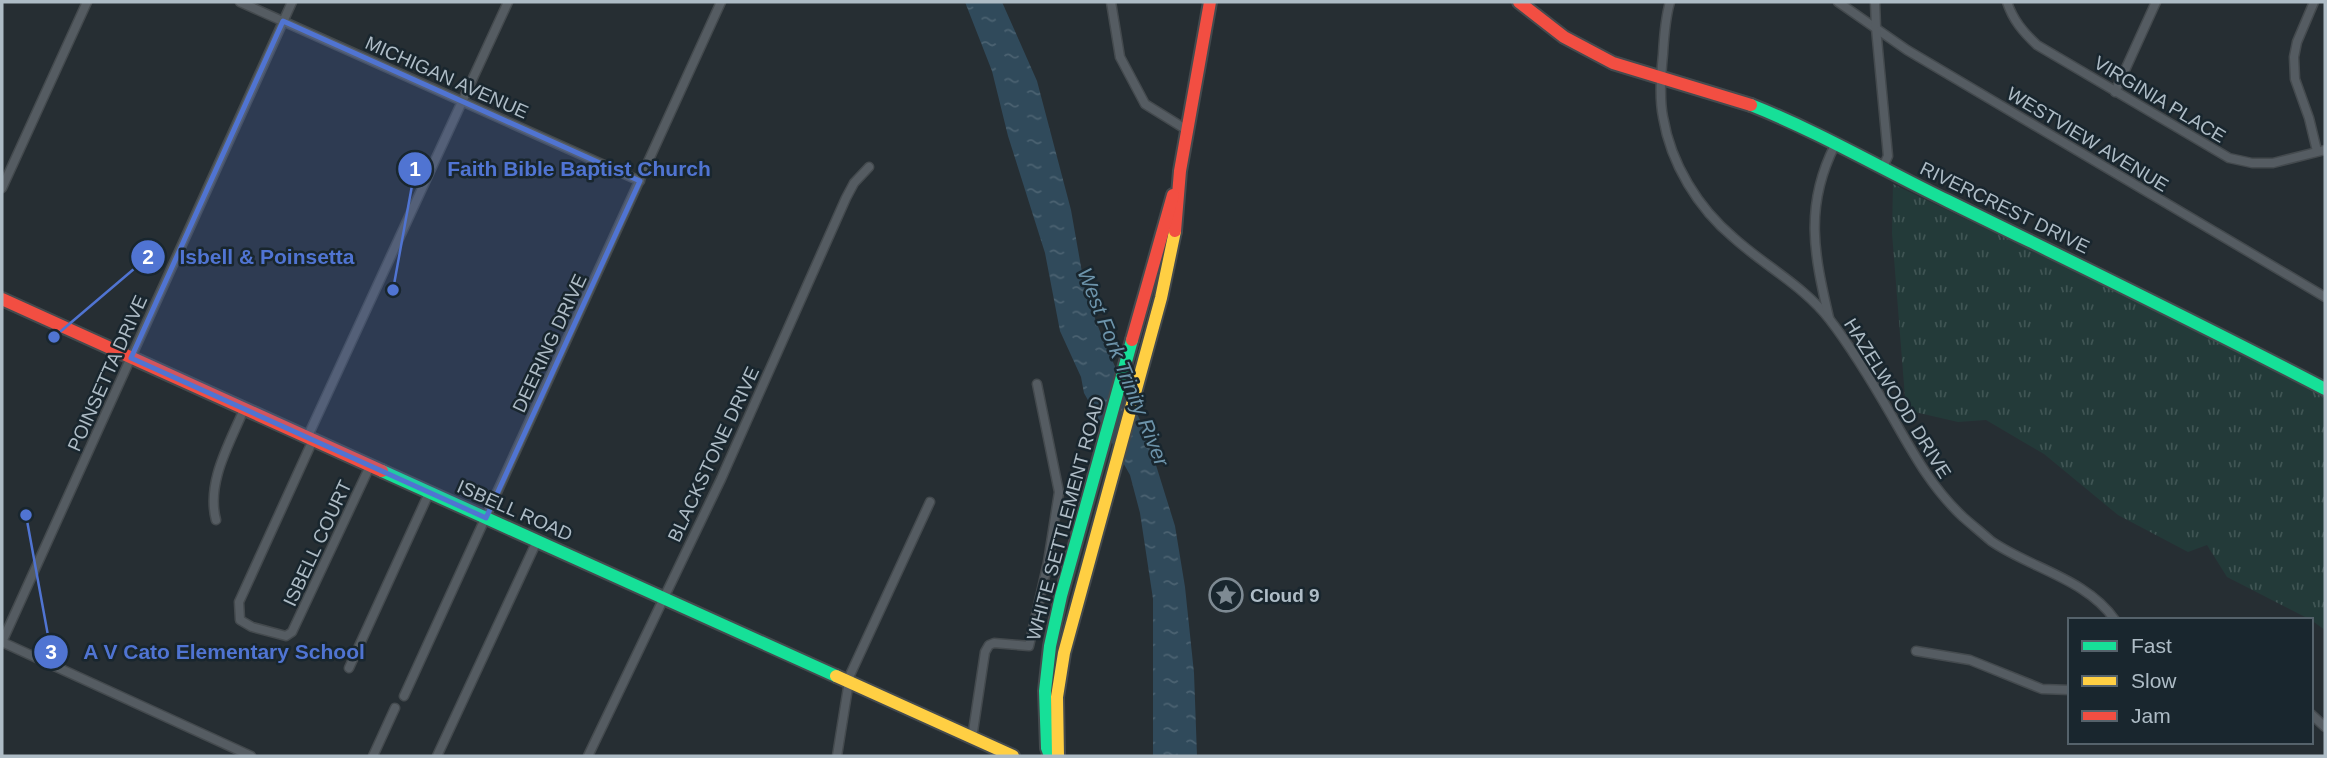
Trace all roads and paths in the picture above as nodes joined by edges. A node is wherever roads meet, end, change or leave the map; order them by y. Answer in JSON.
{"nodes":[{"id":1,"x":87,"y":2,"type":"edge"},
{"id":2,"x":240,"y":2,"type":"edge"},
{"id":3,"x":292,"y":2,"type":"edge"},
{"id":4,"x":508,"y":2,"type":"edge"},
{"id":5,"x":721,"y":2,"type":"edge"},
{"id":6,"x":1111,"y":2,"type":"edge"},
{"id":7,"x":1210,"y":2,"type":"edge"},
{"id":8,"x":1519,"y":2,"type":"edge"},
{"id":9,"x":1670,"y":2,"type":"edge"},
{"id":10,"x":1839,"y":2,"type":"edge"},
{"id":11,"x":1875,"y":2,"type":"edge"},
{"id":12,"x":2007,"y":2,"type":"edge"},
{"id":13,"x":2156,"y":2,"type":"edge"},
{"id":14,"x":2314,"y":2,"type":"edge"},
{"id":15,"x":283,"y":21,"type":"junction"},
{"id":16,"x":1876,"y":29,"type":"junction"},
{"id":17,"x":1661,"y":77,"type":"junction"},
{"id":18,"x":2115,"y":92,"type":"junction"},
{"id":19,"x":462,"y":101,"type":"junction"},
{"id":20,"x":1187,"y":130,"type":"junction"},
{"id":21,"x":1835,"y":145,"type":"junction"},
{"id":22,"x":2321,"y":151,"type":"edge"},
{"id":23,"x":869,"y":167,"type":"dead end"},
{"id":24,"x":1883,"y":167,"type":"junction"},
{"id":25,"x":1180,"y":171,"type":"junction"},
{"id":26,"x":640,"y":181,"type":"junction"},
{"id":27,"x":2,"y":188,"type":"edge"},
{"id":28,"x":2325,"y":297,"type":"edge"},
{"id":29,"x":2,"y":299,"type":"edge"},
{"id":30,"x":1829,"y":318,"type":"junction"},
{"id":31,"x":131,"y":358,"type":"junction"},
{"id":32,"x":1037,"y":384,"type":"dead end"},
{"id":33,"x":2325,"y":389,"type":"edge"},
{"id":34,"x":244,"y":409,"type":"junction"},
{"id":35,"x":310,"y":439,"type":"junction"},
{"id":36,"x":370,"y":466,"type":"junction"},
{"id":37,"x":429,"y":493,"type":"junction"},
{"id":38,"x":930,"y":502,"type":"dead end"},
{"id":39,"x":486,"y":518,"type":"junction"},
{"id":40,"x":216,"y":520,"type":"dead end"},
{"id":41,"x":537,"y":541,"type":"junction"},
{"id":42,"x":664,"y":599,"type":"junction"},
{"id":43,"x":2114,"y":618,"type":"edge"},
{"id":44,"x":2,"y":642,"type":"edge"},
{"id":45,"x":1916,"y":651,"type":"dead end"},
{"id":46,"x":349,"y":668,"type":"dead end"},
{"id":47,"x":848,"y":682,"type":"junction"},
{"id":48,"x":2068,"y":690,"type":"edge"},
{"id":49,"x":404,"y":696,"type":"dead end"},
{"id":50,"x":395,"y":708,"type":"dead end"},
{"id":51,"x":972,"y":738,"type":"junction"},
{"id":52,"x":251,"y":756,"type":"edge"},
{"id":53,"x":373,"y":756,"type":"edge"},
{"id":54,"x":437,"y":756,"type":"edge"},
{"id":55,"x":589,"y":756,"type":"edge"},
{"id":56,"x":837,"y":756,"type":"edge"},
{"id":57,"x":1013,"y":756,"type":"edge"},
{"id":58,"x":1050,"y":756,"type":"edge"},
{"id":59,"x":1058,"y":756,"type":"edge"}],
"edges":[{"from":1,"to":27,"type":"street"},
{"from":2,"to":15,"type":"street","name":"MICHIGAN AVENUE"},
{"from":3,"to":15,"type":"street","name":"POINSETTA DRIVE"},
{"from":4,"to":19,"type":"street"},
{"from":5,"to":26,"type":"street","name":"DEERING DRIVE"},
{"from":6,"to":20,"type":"street"},
{"from":7,"to":20,"type":"street","name":"WHITE SETTLEMENT ROAD"},
{"from":8,"to":17,"type":"street","name":"RIVERCREST DRIVE"},
{"from":9,"to":17,"type":"street","name":"HAZELWOOD DRIVE"},
{"from":10,"to":16,"type":"street","name":"WESTVIEW AVENUE"},
{"from":11,"to":16,"type":"street"},
{"from":12,"to":18,"type":"street","name":"VIRGINIA PLACE"},
{"from":13,"to":18,"type":"street"},
{"from":14,"to":22,"type":"street"},
{"from":15,"to":19,"type":"street","name":"MICHIGAN AVENUE"},
{"from":15,"to":31,"type":"street","name":"POINSETTA DRIVE"},
{"from":16,"to":24,"type":"street"},
{"from":16,"to":28,"type":"street","name":"WESTVIEW AVENUE"},
{"from":17,"to":21,"type":"street","name":"RIVERCREST DRIVE"},
{"from":17,"to":30,"type":"street","name":"HAZELWOOD DRIVE"},
{"from":18,"to":22,"type":"street","name":"VIRGINIA PLACE"},
{"from":19,"to":26,"type":"street","name":"MICHIGAN AVENUE"},
{"from":19,"to":35,"type":"street"},
{"from":20,"to":25,"type":"street","name":"WHITE SETTLEMENT ROAD"},
{"from":21,"to":24,"type":"street","name":"RIVERCREST DRIVE"},
{"from":21,"to":30,"type":"street"},
{"from":23,"to":42,"type":"street","name":"BLACKSTONE DRIVE"},
{"from":24,"to":33,"type":"street","name":"RIVERCREST DRIVE"},
{"from":25,"to":58,"type":"street","name":"WHITE SETTLEMENT ROAD"},
{"from":25,"to":59,"type":"street","name":"WHITE SETTLEMENT ROAD"},
{"from":26,"to":39,"type":"street","name":"DEERING DRIVE"},
{"from":29,"to":31,"type":"street","name":"ISBELL ROAD"},
{"from":30,"to":43,"type":"street","name":"HAZELWOOD DRIVE"},
{"from":31,"to":34,"type":"street","name":"ISBELL ROAD"},
{"from":31,"to":44,"type":"street","name":"POINSETTA DRIVE"},
{"from":32,"to":51,"type":"street"},
{"from":34,"to":35,"type":"street","name":"ISBELL ROAD"},
{"from":34,"to":40,"type":"street"},
{"from":35,"to":36,"type":"street","name":"ISBELL ROAD"},
{"from":35,"to":36,"type":"street","name":"ISBELL COURT"},
{"from":36,"to":37,"type":"street","name":"ISBELL ROAD"},
{"from":37,"to":39,"type":"street","name":"ISBELL ROAD"},
{"from":37,"to":46,"type":"street"},
{"from":38,"to":47,"type":"street"},
{"from":39,"to":41,"type":"street","name":"ISBELL ROAD"},
{"from":39,"to":49,"type":"street","name":"DEERING DRIVE"},
{"from":41,"to":42,"type":"street","name":"ISBELL ROAD"},
{"from":41,"to":54,"type":"street"},
{"from":42,"to":47,"type":"street","name":"ISBELL ROAD"},
{"from":42,"to":55,"type":"street","name":"BLACKSTONE DRIVE"},
{"from":44,"to":52,"type":"street"},
{"from":45,"to":48,"type":"street"},
{"from":47,"to":51,"type":"street","name":"ISBELL ROAD"},
{"from":47,"to":56,"type":"street"},
{"from":50,"to":53,"type":"street"},
{"from":51,"to":57,"type":"street","name":"ISBELL ROAD"}]}
